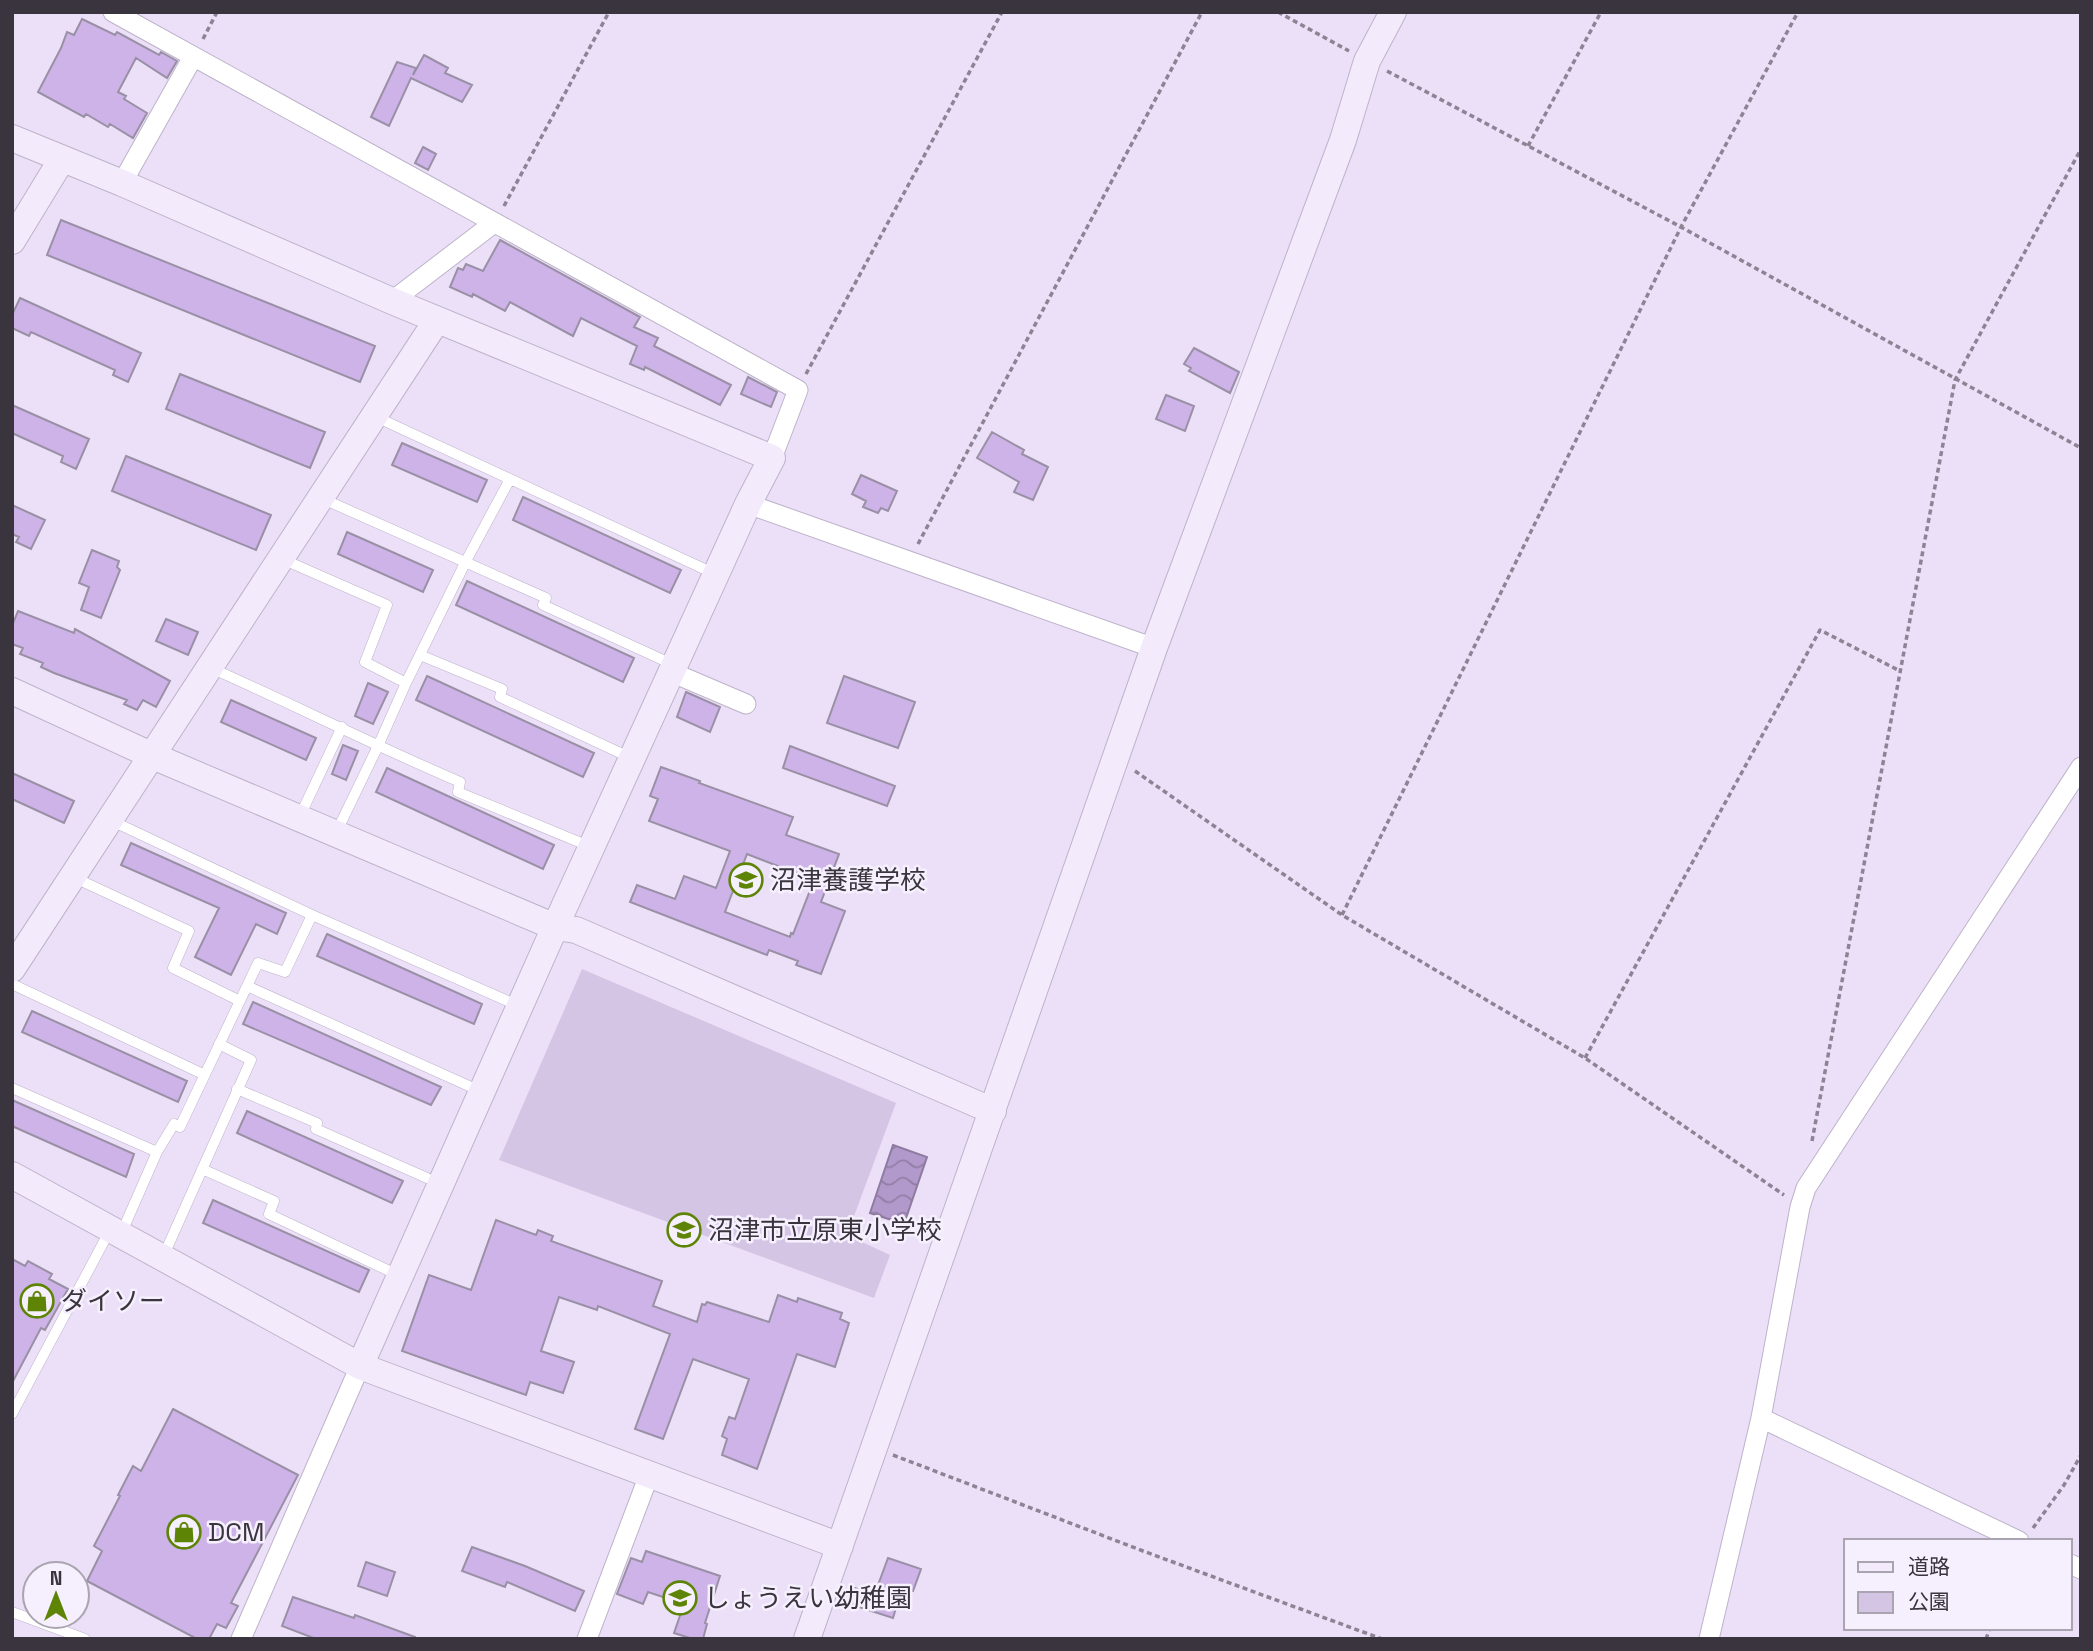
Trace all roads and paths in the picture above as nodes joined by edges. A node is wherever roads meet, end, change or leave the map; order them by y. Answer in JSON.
{"nodes":[{"id":1,"x":113,"y":12,"type":"edge"},
{"id":2,"x":217,"y":12,"type":"edge"},
{"id":3,"x":609,"y":12,"type":"edge"},
{"id":4,"x":1002,"y":12,"type":"edge"},
{"id":5,"x":1202,"y":12,"type":"edge"},
{"id":6,"x":1278,"y":12,"type":"edge"},
{"id":7,"x":1393,"y":12,"type":"edge"},
{"id":8,"x":1601,"y":12,"type":"edge"},
{"id":9,"x":1798,"y":12,"type":"edge"},
{"id":10,"x":193,"y":57,"type":"junction"},
{"id":11,"x":1367,"y":61,"type":"junction"},
{"id":12,"x":12,"y":138,"type":"edge"},
{"id":13,"x":1528,"y":146,"type":"junction"},
{"id":14,"x":2081,"y":149,"type":"edge"},
{"id":15,"x":62,"y":159,"type":"junction"},
{"id":16,"x":122,"y":183,"type":"junction"},
{"id":17,"x":494,"y":223,"type":"junction"},
{"id":18,"x":1681,"y":227,"type":"junction"},
{"id":19,"x":12,"y":241,"type":"edge"},
{"id":20,"x":392,"y":301,"type":"junction"},
{"id":21,"x":437,"y":320,"type":"junction"},
{"id":22,"x":1955,"y":380,"type":"junction"},
{"id":23,"x":798,"y":390,"type":"junction"},
{"id":24,"x":374,"y":416,"type":"junction"},
{"id":25,"x":2081,"y":448,"type":"edge"},
{"id":26,"x":772,"y":458,"type":"junction"},
{"id":27,"x":510,"y":479,"type":"junction"},
{"id":28,"x":321,"y":498,"type":"junction"},
{"id":29,"x":748,"y":504,"type":"junction"},
{"id":30,"x":281,"y":559,"type":"junction"},
{"id":31,"x":466,"y":561,"type":"junction"},
{"id":32,"x":909,"y":561,"type":"junction"},
{"id":33,"x":716,"y":574,"type":"junction"},
{"id":34,"x":1154,"y":648,"type":"junction"},
{"id":35,"x":419,"y":655,"type":"junction"},
{"id":36,"x":210,"y":668,"type":"junction"},
{"id":37,"x":673,"y":668,"type":"junction"},
{"id":38,"x":1900,"y":671,"type":"junction"},
{"id":39,"x":406,"y":683,"type":"junction"},
{"id":40,"x":12,"y":691,"type":"edge"},
{"id":41,"x":746,"y":704,"type":"dead end"},
{"id":42,"x":342,"y":727,"type":"junction"},
{"id":43,"x":378,"y":746,"type":"junction"},
{"id":44,"x":153,"y":756,"type":"junction"},
{"id":45,"x":1117,"y":756,"type":"junction"},
{"id":46,"x":632,"y":759,"type":"junction"},
{"id":47,"x":2081,"y":767,"type":"edge"},
{"id":48,"x":299,"y":818,"type":"junction"},
{"id":49,"x":110,"y":820,"type":"junction"},
{"id":50,"x":335,"y":834,"type":"junction"},
{"id":51,"x":592,"y":847,"type":"junction"},
{"id":52,"x":73,"y":877,"type":"junction"},
{"id":53,"x":312,"y":915,"type":"junction"},
{"id":54,"x":1342,"y":915,"type":"junction"},
{"id":55,"x":555,"y":927,"type":"junction"},
{"id":56,"x":12,"y":969,"type":"edge"},
{"id":57,"x":12,"y":984,"type":"edge"},
{"id":58,"x":247,"y":986,"type":"junction"},
{"id":59,"x":240,"y":1002,"type":"junction"},
{"id":60,"x":520,"y":1006,"type":"junction"},
{"id":61,"x":219,"y":1044,"type":"junction"},
{"id":62,"x":1585,"y":1058,"type":"junction"},
{"id":63,"x":205,"y":1075,"type":"junction"},
{"id":64,"x":12,"y":1088,"type":"edge"},
{"id":65,"x":237,"y":1089,"type":"junction"},
{"id":66,"x":482,"y":1092,"type":"junction"},
{"id":67,"x":993,"y":1111,"type":"junction"},
{"id":68,"x":157,"y":1152,"type":"junction"},
{"id":69,"x":1810,"y":1152,"type":"dead end"},
{"id":70,"x":202,"y":1169,"type":"junction"},
{"id":71,"x":12,"y":1175,"type":"edge"},
{"id":72,"x":427,"y":1178,"type":"dead end"},
{"id":73,"x":1800,"y":1207,"type":"junction"},
{"id":74,"x":116,"y":1231,"type":"junction"},
{"id":75,"x":163,"y":1257,"type":"junction"},
{"id":76,"x":400,"y":1276,"type":"junction"},
{"id":77,"x":360,"y":1366,"type":"junction"},
{"id":78,"x":12,"y":1414,"type":"edge"},
{"id":79,"x":1761,"y":1418,"type":"junction"},
{"id":80,"x":875,"y":1447,"type":"junction"},
{"id":81,"x":2081,"y":1455,"type":"edge"},
{"id":82,"x":649,"y":1475,"type":"junction"},
{"id":83,"x":2025,"y":1535,"type":"edge"},
{"id":84,"x":840,"y":1546,"type":"junction"},
{"id":85,"x":12,"y":1612,"type":"edge"},
{"id":86,"x":85,"y":1639,"type":"edge"},
{"id":87,"x":241,"y":1639,"type":"edge"},
{"id":88,"x":587,"y":1639,"type":"edge"},
{"id":89,"x":807,"y":1639,"type":"edge"},
{"id":90,"x":1382,"y":1639,"type":"edge"},
{"id":91,"x":1709,"y":1639,"type":"edge"}],
"edges":[{"from":1,"to":10,"type":"street"},
{"from":2,"to":10,"type":"path"},
{"from":3,"to":17,"type":"path"},
{"from":4,"to":23,"type":"path"},
{"from":5,"to":32,"type":"path"},
{"from":6,"to":11,"type":"path"},
{"from":7,"to":11,"type":"street"},
{"from":8,"to":13,"type":"path"},
{"from":9,"to":18,"type":"path"},
{"from":10,"to":16,"type":"street"},
{"from":10,"to":17,"type":"street"},
{"from":11,"to":13,"type":"path"},
{"from":11,"to":34,"type":"street"},
{"from":12,"to":15,"type":"street"},
{"from":13,"to":18,"type":"path"},
{"from":14,"to":22,"type":"path"},
{"from":15,"to":16,"type":"street"},
{"from":15,"to":19,"type":"street"},
{"from":16,"to":20,"type":"street"},
{"from":17,"to":20,"type":"street"},
{"from":17,"to":23,"type":"street"},
{"from":18,"to":22,"type":"path"},
{"from":18,"to":54,"type":"path"},
{"from":20,"to":21,"type":"street"},
{"from":21,"to":24,"type":"street"},
{"from":21,"to":26,"type":"street"},
{"from":22,"to":25,"type":"path"},
{"from":22,"to":38,"type":"path"},
{"from":23,"to":26,"type":"street"},
{"from":24,"to":27,"type":"lane"},
{"from":24,"to":28,"type":"street"},
{"from":26,"to":29,"type":"street"},
{"from":27,"to":31,"type":"lane"},
{"from":27,"to":33,"type":"lane"},
{"from":28,"to":30,"type":"street"},
{"from":28,"to":31,"type":"lane"},
{"from":29,"to":32,"type":"street"},
{"from":29,"to":33,"type":"street"},
{"from":30,"to":36,"type":"street"},
{"from":30,"to":39,"type":"lane"},
{"from":31,"to":35,"type":"lane"},
{"from":31,"to":37,"type":"lane"},
{"from":32,"to":34,"type":"street"},
{"from":33,"to":37,"type":"street"},
{"from":34,"to":45,"type":"street"},
{"from":35,"to":39,"type":"lane"},
{"from":35,"to":46,"type":"lane"},
{"from":36,"to":42,"type":"lane"},
{"from":36,"to":44,"type":"street"},
{"from":37,"to":41,"type":"street"},
{"from":37,"to":46,"type":"street"},
{"from":38,"to":62,"type":"path"},
{"from":38,"to":69,"type":"path"},
{"from":39,"to":43,"type":"lane"},
{"from":40,"to":44,"type":"street"},
{"from":42,"to":43,"type":"lane"},
{"from":42,"to":48,"type":"lane"},
{"from":43,"to":50,"type":"lane"},
{"from":43,"to":51,"type":"lane"},
{"from":44,"to":48,"type":"street"},
{"from":44,"to":49,"type":"street"},
{"from":45,"to":54,"type":"path"},
{"from":45,"to":67,"type":"street"},
{"from":46,"to":51,"type":"street"},
{"from":47,"to":73,"type":"street"},
{"from":48,"to":50,"type":"street"},
{"from":49,"to":52,"type":"street"},
{"from":49,"to":53,"type":"lane"},
{"from":50,"to":55,"type":"street"},
{"from":51,"to":55,"type":"street"},
{"from":52,"to":56,"type":"street"},
{"from":52,"to":59,"type":"lane"},
{"from":53,"to":58,"type":"lane"},
{"from":53,"to":60,"type":"lane"},
{"from":54,"to":62,"type":"path"},
{"from":55,"to":60,"type":"street"},
{"from":55,"to":67,"type":"street"},
{"from":57,"to":63,"type":"lane"},
{"from":58,"to":59,"type":"lane"},
{"from":58,"to":66,"type":"lane"},
{"from":59,"to":61,"type":"lane"},
{"from":60,"to":66,"type":"street"},
{"from":61,"to":63,"type":"lane"},
{"from":61,"to":65,"type":"lane"},
{"from":62,"to":73,"type":"path"},
{"from":63,"to":68,"type":"lane"},
{"from":64,"to":68,"type":"lane"},
{"from":65,"to":70,"type":"lane"},
{"from":65,"to":72,"type":"lane"},
{"from":66,"to":76,"type":"street"},
{"from":67,"to":80,"type":"street"},
{"from":68,"to":74,"type":"lane"},
{"from":70,"to":75,"type":"lane"},
{"from":70,"to":76,"type":"lane"},
{"from":71,"to":74,"type":"street"},
{"from":73,"to":79,"type":"street"},
{"from":74,"to":75,"type":"street"},
{"from":74,"to":78,"type":"lane"},
{"from":75,"to":77,"type":"street"},
{"from":76,"to":77,"type":"street"},
{"from":77,"to":82,"type":"street"},
{"from":77,"to":87,"type":"street"},
{"from":79,"to":83,"type":"street"},
{"from":79,"to":91,"type":"street"},
{"from":80,"to":84,"type":"street"},
{"from":80,"to":90,"type":"path"},
{"from":81,"to":83,"type":"path"},
{"from":82,"to":84,"type":"street"},
{"from":82,"to":88,"type":"street"},
{"from":84,"to":89,"type":"street"},
{"from":85,"to":86,"type":"lane"}]}
